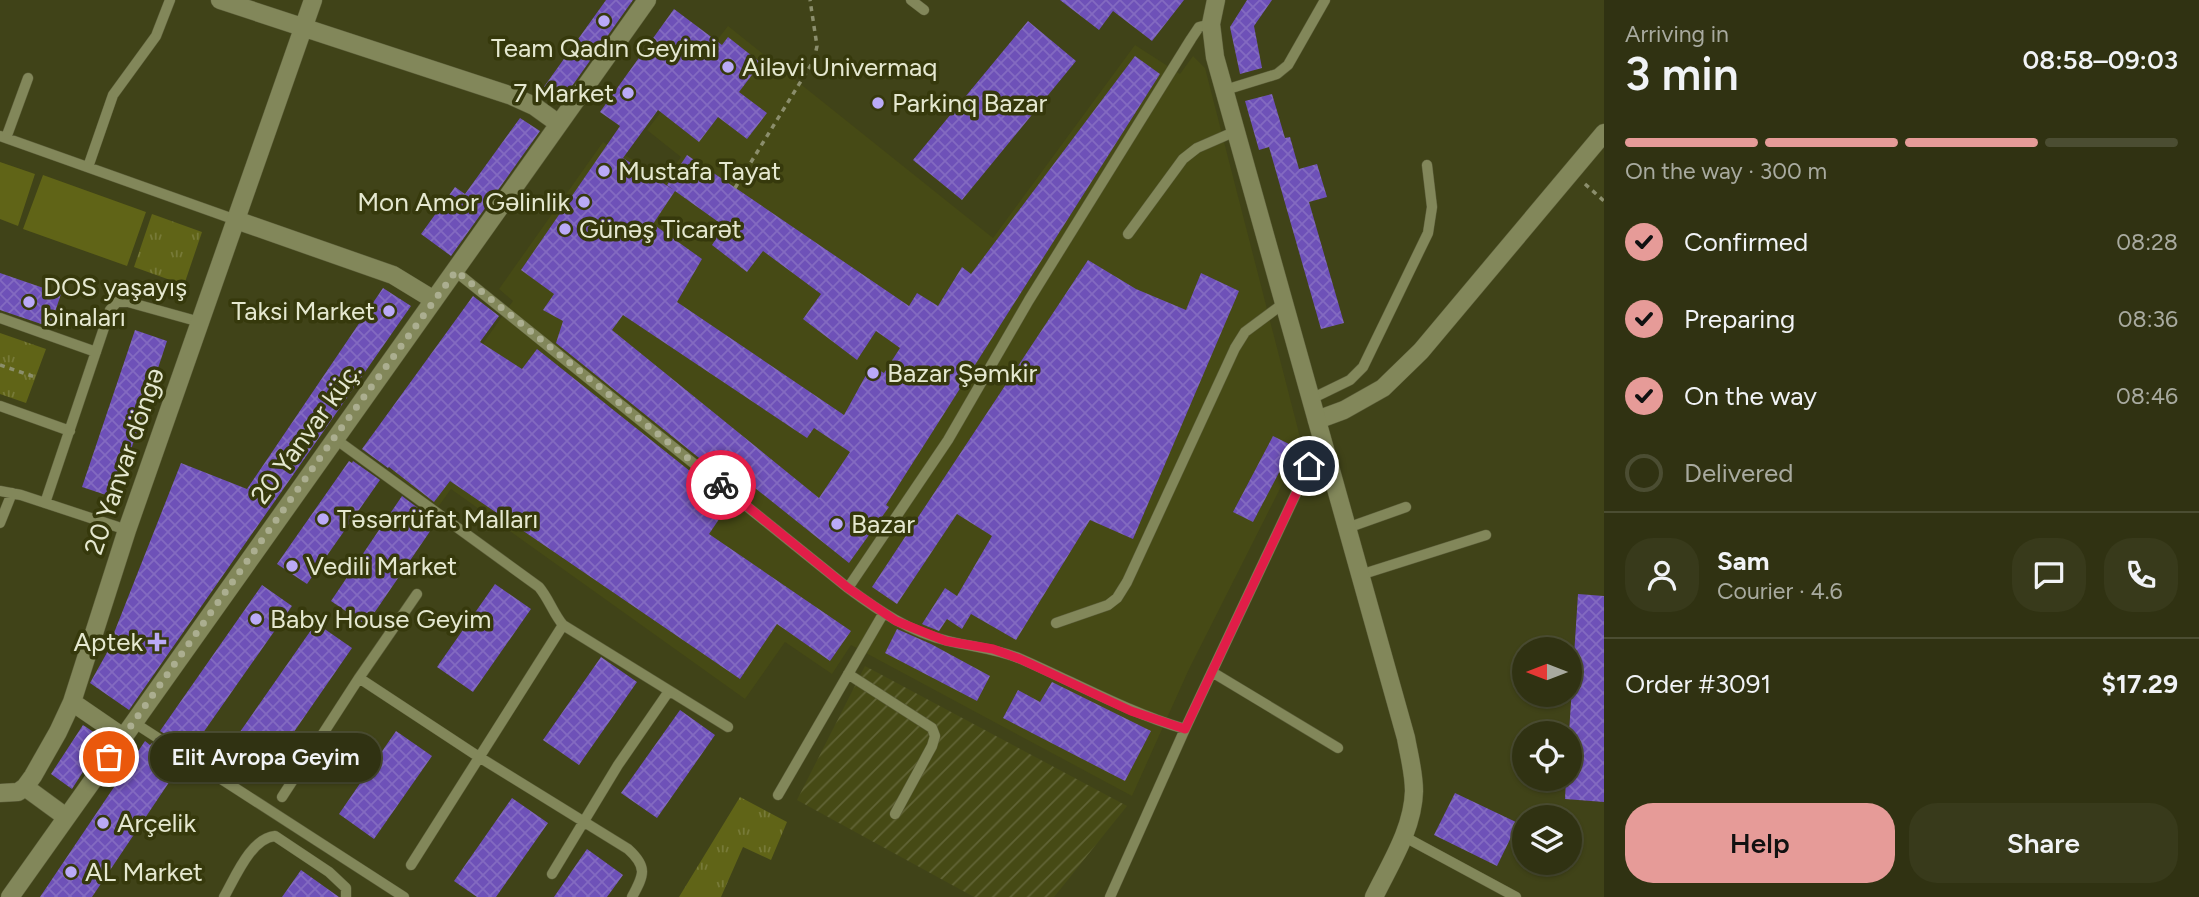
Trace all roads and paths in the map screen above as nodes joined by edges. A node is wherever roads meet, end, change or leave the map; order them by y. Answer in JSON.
{"nodes":[{"id":1,"x":170,"y":0,"type":"edge"},
{"id":2,"x":220,"y":0,"type":"edge"},
{"id":3,"x":313,"y":0,"type":"edge"},
{"id":4,"x":647,"y":0,"type":"edge"},
{"id":5,"x":810,"y":0,"type":"edge"},
{"id":6,"x":911,"y":0,"type":"edge"},
{"id":7,"x":1216,"y":0,"type":"edge"},
{"id":8,"x":1325,"y":0,"type":"edge"},
{"id":9,"x":924,"y":10,"type":"dead end"},
{"id":10,"x":1211,"y":24,"type":"junction"},
{"id":11,"x":305,"y":26,"type":"junction"},
{"id":12,"x":28,"y":78,"type":"dead end"},
{"id":13,"x":1225,"y":90,"type":"junction"},
{"id":14,"x":559,"y":124,"type":"junction"},
{"id":15,"x":1236,"y":131,"type":"junction"},
{"id":16,"x":1604,"y":133,"type":"edge"},
{"id":17,"x":3,"y":137,"type":"edge"},
{"id":18,"x":1427,"y":165,"type":"dead end"},
{"id":19,"x":88,"y":167,"type":"junction"},
{"id":20,"x":1573,"y":173,"type":"junction"},
{"id":21,"x":735,"y":188,"type":"dead end"},
{"id":22,"x":1604,"y":201,"type":"edge"},
{"id":23,"x":236,"y":220,"type":"junction"},
{"id":24,"x":1128,"y":234,"type":"dead end"},
{"id":25,"x":456,"y":271,"type":"junction"},
{"id":26,"x":434,"y":300,"type":"junction"},
{"id":27,"x":1284,"y":303,"type":"junction"},
{"id":28,"x":0,"y":318,"type":"edge"},
{"id":29,"x":200,"y":322,"type":"junction"},
{"id":30,"x":96,"y":352,"type":"junction"},
{"id":31,"x":0,"y":365,"type":"edge"},
{"id":32,"x":35,"y":377,"type":"dead end"},
{"id":33,"x":1311,"y":399,"type":"junction"},
{"id":34,"x":0,"y":406,"type":"edge"},
{"id":35,"x":1317,"y":420,"type":"junction"},
{"id":36,"x":70,"y":431,"type":"junction"},
{"id":37,"x":334,"y":438,"type":"junction"},
{"id":38,"x":1319,"y":457,"type":"dead end"},
{"id":39,"x":0,"y":491,"type":"edge"},
{"id":40,"x":12,"y":493,"type":"junction"},
{"id":41,"x":45,"y":503,"type":"junction"},
{"id":42,"x":1406,"y":507,"type":"dead end"},
{"id":43,"x":0,"y":523,"type":"edge"},
{"id":44,"x":1347,"y":528,"type":"junction"},
{"id":45,"x":127,"y":530,"type":"junction"},
{"id":46,"x":1486,"y":535,"type":"dead end"},
{"id":47,"x":1360,"y":575,"type":"junction"},
{"id":48,"x":848,"y":588,"type":"junction"},
{"id":49,"x":417,"y":594,"type":"dead end"},
{"id":50,"x":883,"y":614,"type":"junction"},
{"id":51,"x":1056,"y":623,"type":"dead end"},
{"id":52,"x":563,"y":625,"type":"junction"},
{"id":53,"x":1212,"y":672,"type":"junction"},
{"id":54,"x":848,"y":674,"type":"junction"},
{"id":55,"x":359,"y":678,"type":"junction"},
{"id":56,"x":669,"y":691,"type":"junction"},
{"id":57,"x":72,"y":702,"type":"junction"},
{"id":58,"x":728,"y":727,"type":"dead end"},
{"id":59,"x":128,"y":729,"type":"junction"},
{"id":60,"x":1185,"y":729,"type":"junction"},
{"id":61,"x":1338,"y":748,"type":"dead end"},
{"id":62,"x":479,"y":757,"type":"junction"},
{"id":63,"x":25,"y":787,"type":"junction"},
{"id":64,"x":0,"y":793,"type":"edge"},
{"id":65,"x":778,"y":795,"type":"dead end"},
{"id":66,"x":282,"y":797,"type":"dead end"},
{"id":67,"x":895,"y":814,"type":"dead end"},
{"id":68,"x":66,"y":817,"type":"junction"},
{"id":69,"x":583,"y":822,"type":"junction"},
{"id":70,"x":1404,"y":836,"type":"junction"},
{"id":71,"x":411,"y":865,"type":"dead end"},
{"id":72,"x":552,"y":874,"type":"dead end"},
{"id":73,"x":10,"y":897,"type":"edge"},
{"id":74,"x":224,"y":897,"type":"edge"},
{"id":75,"x":346,"y":897,"type":"edge"},
{"id":76,"x":404,"y":897,"type":"edge"},
{"id":77,"x":632,"y":897,"type":"edge"},
{"id":78,"x":1110,"y":897,"type":"edge"},
{"id":79,"x":1374,"y":897,"type":"edge"},
{"id":80,"x":1516,"y":897,"type":"edge"}],
"edges":[{"from":1,"to":19,"type":"lane"},
{"from":2,"to":11,"type":"street"},
{"from":3,"to":11,"type":"street","name":"20 Yanvar döngə"},
{"from":4,"to":14,"type":"street","name":"20 Yanvar küç."},
{"from":5,"to":21,"type":"path"},
{"from":6,"to":9,"type":"lane"},
{"from":7,"to":10,"type":"street"},
{"from":8,"to":13,"type":"lane"},
{"from":10,"to":13,"type":"street"},
{"from":10,"to":48,"type":"lane"},
{"from":11,"to":14,"type":"street"},
{"from":11,"to":23,"type":"street","name":"20 Yanvar döngə"},
{"from":12,"to":17,"type":"lane"},
{"from":13,"to":15,"type":"street"},
{"from":14,"to":25,"type":"street","name":"20 Yanvar küç."},
{"from":15,"to":24,"type":"lane"},
{"from":15,"to":27,"type":"street"},
{"from":16,"to":20,"type":"street"},
{"from":17,"to":19,"type":"lane"},
{"from":18,"to":33,"type":"lane"},
{"from":19,"to":23,"type":"lane"},
{"from":20,"to":22,"type":"path"},
{"from":20,"to":35,"type":"street"},
{"from":23,"to":26,"type":"street"},
{"from":23,"to":29,"type":"street","name":"20 Yanvar döngə"},
{"from":25,"to":26,"type":"street","name":"20 Yanvar küç."},
{"from":25,"to":48,"type":"lane"},
{"from":26,"to":37,"type":"street","name":"20 Yanvar küç."},
{"from":27,"to":33,"type":"street"},
{"from":27,"to":51,"type":"lane"},
{"from":28,"to":30,"type":"lane"},
{"from":29,"to":30,"type":"lane"},
{"from":29,"to":45,"type":"street","name":"20 Yanvar döngə"},
{"from":30,"to":36,"type":"lane"},
{"from":31,"to":32,"type":"path"},
{"from":33,"to":35,"type":"street"},
{"from":34,"to":36,"type":"lane"},
{"from":35,"to":44,"type":"street"},
{"from":36,"to":41,"type":"lane"},
{"from":37,"to":52,"type":"lane"},
{"from":37,"to":59,"type":"street","name":"20 Yanvar küç."},
{"from":38,"to":53,"type":"lane"},
{"from":39,"to":40,"type":"lane"},
{"from":40,"to":41,"type":"lane"},
{"from":40,"to":43,"type":"lane"},
{"from":41,"to":45,"type":"lane"},
{"from":42,"to":44,"type":"lane"},
{"from":44,"to":47,"type":"street"},
{"from":45,"to":57,"type":"street","name":"20 Yanvar döngə"},
{"from":46,"to":47,"type":"lane"},
{"from":47,"to":70,"type":"street"},
{"from":48,"to":50,"type":"lane"},
{"from":49,"to":55,"type":"lane"},
{"from":50,"to":54,"type":"lane"},
{"from":50,"to":60,"type":"lane"},
{"from":52,"to":56,"type":"lane"},
{"from":52,"to":62,"type":"lane"},
{"from":53,"to":60,"type":"lane"},
{"from":53,"to":61,"type":"lane"},
{"from":54,"to":65,"type":"lane"},
{"from":54,"to":67,"type":"lane"},
{"from":55,"to":62,"type":"lane"},
{"from":55,"to":66,"type":"lane"},
{"from":56,"to":58,"type":"lane"},
{"from":56,"to":69,"type":"lane"},
{"from":57,"to":59,"type":"street"},
{"from":57,"to":63,"type":"street","name":"20 Yanvar döngə"},
{"from":59,"to":68,"type":"street","name":"20 Yanvar küç."},
{"from":59,"to":76,"type":"lane"},
{"from":60,"to":78,"type":"lane"},
{"from":62,"to":69,"type":"lane"},
{"from":62,"to":71,"type":"lane"},
{"from":63,"to":64,"type":"street"},
{"from":63,"to":68,"type":"street"},
{"from":68,"to":73,"type":"street","name":"20 Yanvar küç."},
{"from":69,"to":72,"type":"lane"},
{"from":69,"to":77,"type":"lane"},
{"from":70,"to":79,"type":"street"},
{"from":70,"to":80,"type":"lane"},
{"from":74,"to":75,"type":"lane"}]}
